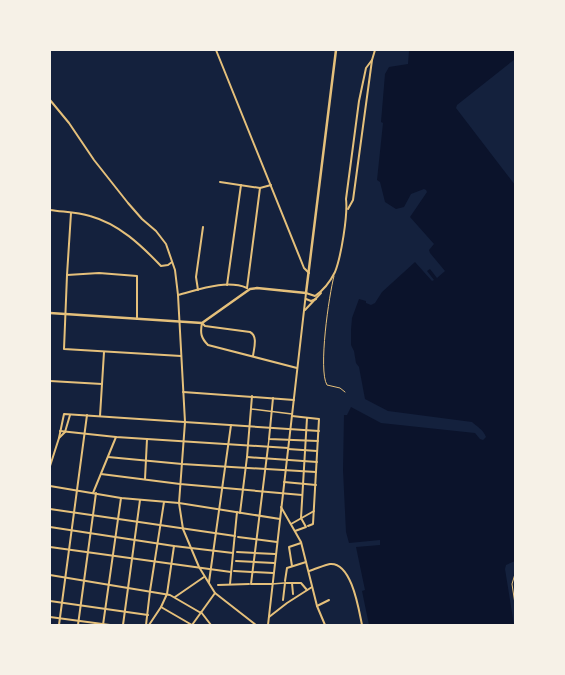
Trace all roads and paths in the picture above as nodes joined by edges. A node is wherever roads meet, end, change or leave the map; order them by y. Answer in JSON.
{"nodes":[{"id":1,"x":216,"y":50,"type":"edge"},
{"id":2,"x":336,"y":50,"type":"edge"},
{"id":3,"x":375,"y":50,"type":"edge"},
{"id":4,"x":372,"y":60,"type":"junction"},
{"id":5,"x":50,"y":100,"type":"edge"},
{"id":6,"x":220,"y":182,"type":"dead end"},
{"id":7,"x":241,"y":185,"type":"junction"},
{"id":8,"x":271,"y":185,"type":"junction"},
{"id":9,"x":260,"y":188,"type":"junction"},
{"id":10,"x":50,"y":210,"type":"edge"},
{"id":11,"x":348,"y":210,"type":"junction"},
{"id":12,"x":71,"y":213,"type":"junction"},
{"id":13,"x":203,"y":227,"type":"dead end"},
{"id":14,"x":172,"y":262,"type":"junction"},
{"id":15,"x":335,"y":272,"type":"junction"},
{"id":16,"x":309,"y":273,"type":"junction"},
{"id":17,"x":67,"y":275,"type":"junction"},
{"id":18,"x":227,"y":285,"type":"junction"},
{"id":19,"x":248,"y":288,"type":"junction"},
{"id":20,"x":198,"y":290,"type":"junction"},
{"id":21,"x":323,"y":291,"type":"junction"},
{"id":22,"x":306,"y":293,"type":"junction"},
{"id":23,"x":178,"y":295,"type":"junction"},
{"id":24,"x":318,"y":298,"type":"junction"},
{"id":25,"x":306,"y":299,"type":"junction"},
{"id":26,"x":304,"y":310,"type":"junction"},
{"id":27,"x":50,"y":313,"type":"edge"},
{"id":28,"x":65,"y":314,"type":"junction"},
{"id":29,"x":136,"y":319,"type":"junction"},
{"id":30,"x":179,"y":322,"type":"junction"},
{"id":31,"x":202,"y":324,"type":"junction"},
{"id":32,"x":104,"y":352,"type":"junction"},
{"id":33,"x":181,"y":356,"type":"junction"},
{"id":34,"x":253,"y":356,"type":"junction"},
{"id":35,"x":297,"y":368,"type":"junction"},
{"id":36,"x":50,"y":381,"type":"edge"},
{"id":37,"x":102,"y":384,"type":"junction"},
{"id":38,"x":184,"y":392,"type":"junction"},
{"id":39,"x":345,"y":392,"type":"dead end"},
{"id":40,"x":252,"y":396,"type":"junction"},
{"id":41,"x":273,"y":398,"type":"junction"},
{"id":42,"x":294,"y":400,"type":"junction"},
{"id":43,"x":251,"y":409,"type":"junction"},
{"id":44,"x":272,"y":411,"type":"junction"},
{"id":45,"x":70,"y":415,"type":"junction"},
{"id":46,"x":292,"y":415,"type":"junction"},
{"id":47,"x":87,"y":416,"type":"junction"},
{"id":48,"x":100,"y":416,"type":"junction"},
{"id":49,"x":306,"y":418,"type":"junction"},
{"id":50,"x":185,"y":422,"type":"junction"},
{"id":51,"x":231,"y":425,"type":"junction"},
{"id":52,"x":250,"y":426,"type":"junction"},
{"id":53,"x":270,"y":428,"type":"junction"},
{"id":54,"x":290,"y":429,"type":"junction"},
{"id":55,"x":305,"y":430,"type":"junction"},
{"id":56,"x":60,"y":431,"type":"junction"},
{"id":57,"x":318,"y":431,"type":"junction"},
{"id":58,"x":65,"y":432,"type":"junction"},
{"id":59,"x":85,"y":434,"type":"junction"},
{"id":60,"x":116,"y":437,"type":"junction"},
{"id":61,"x":59,"y":438,"type":"junction"},
{"id":62,"x":269,"y":438,"type":"junction"},
{"id":63,"x":147,"y":439,"type":"junction"},
{"id":64,"x":289,"y":440,"type":"junction"},
{"id":65,"x":305,"y":440,"type":"junction"},
{"id":66,"x":184,"y":441,"type":"junction"},
{"id":67,"x":318,"y":441,"type":"junction"},
{"id":68,"x":229,"y":444,"type":"junction"},
{"id":69,"x":248,"y":445,"type":"junction"},
{"id":70,"x":268,"y":447,"type":"junction"},
{"id":71,"x":288,"y":449,"type":"junction"},
{"id":72,"x":304,"y":450,"type":"junction"},
{"id":73,"x":317,"y":451,"type":"junction"},
{"id":74,"x":108,"y":457,"type":"junction"},
{"id":75,"x":247,"y":457,"type":"junction"},
{"id":76,"x":267,"y":458,"type":"junction"},
{"id":77,"x":146,"y":460,"type":"junction"},
{"id":78,"x":287,"y":460,"type":"junction"},
{"id":79,"x":304,"y":461,"type":"junction"},
{"id":80,"x":317,"y":462,"type":"junction"},
{"id":81,"x":182,"y":464,"type":"junction"},
{"id":82,"x":50,"y":466,"type":"edge"},
{"id":83,"x":226,"y":466,"type":"junction"},
{"id":84,"x":246,"y":467,"type":"junction"},
{"id":85,"x":265,"y":469,"type":"junction"},
{"id":86,"x":286,"y":470,"type":"junction"},
{"id":87,"x":303,"y":471,"type":"junction"},
{"id":88,"x":316,"y":472,"type":"junction"},
{"id":89,"x":100,"y":474,"type":"junction"},
{"id":90,"x":145,"y":479,"type":"junction"},
{"id":91,"x":284,"y":482,"type":"junction"},
{"id":92,"x":180,"y":484,"type":"junction"},
{"id":93,"x":302,"y":484,"type":"junction"},
{"id":94,"x":316,"y":485,"type":"junction"},
{"id":95,"x":50,"y":486,"type":"edge"},
{"id":96,"x":223,"y":488,"type":"junction"},
{"id":97,"x":243,"y":489,"type":"junction"},
{"id":98,"x":78,"y":490,"type":"junction"},
{"id":99,"x":262,"y":491,"type":"junction"},
{"id":100,"x":94,"y":493,"type":"junction"},
{"id":101,"x":283,"y":493,"type":"junction"},
{"id":102,"x":302,"y":495,"type":"junction"},
{"id":103,"x":121,"y":498,"type":"junction"},
{"id":104,"x":140,"y":500,"type":"junction"},
{"id":105,"x":164,"y":502,"type":"junction"},
{"id":106,"x":179,"y":503,"type":"junction"},
{"id":107,"x":281,"y":507,"type":"junction"},
{"id":108,"x":50,"y":509,"type":"edge"},
{"id":109,"x":220,"y":509,"type":"junction"},
{"id":110,"x":314,"y":511,"type":"junction"},
{"id":111,"x":239,"y":512,"type":"junction"},
{"id":112,"x":74,"y":513,"type":"junction"},
{"id":113,"x":92,"y":515,"type":"junction"},
{"id":114,"x":259,"y":516,"type":"junction"},
{"id":115,"x":301,"y":518,"type":"junction"},
{"id":116,"x":119,"y":519,"type":"junction"},
{"id":117,"x":280,"y":519,"type":"junction"},
{"id":118,"x":137,"y":522,"type":"junction"},
{"id":119,"x":291,"y":524,"type":"junction"},
{"id":120,"x":161,"y":525,"type":"junction"},
{"id":121,"x":50,"y":527,"type":"edge"},
{"id":122,"x":307,"y":527,"type":"junction"},
{"id":123,"x":183,"y":529,"type":"junction"},
{"id":124,"x":72,"y":530,"type":"junction"},
{"id":125,"x":295,"y":531,"type":"junction"},
{"id":126,"x":90,"y":532,"type":"junction"},
{"id":127,"x":216,"y":533,"type":"junction"},
{"id":128,"x":116,"y":536,"type":"junction"},
{"id":129,"x":235,"y":536,"type":"junction"},
{"id":130,"x":238,"y":537,"type":"dead end"},
{"id":131,"x":134,"y":539,"type":"junction"},
{"id":132,"x":256,"y":539,"type":"junction"},
{"id":133,"x":277,"y":542,"type":"junction"},
{"id":134,"x":158,"y":543,"type":"junction"},
{"id":135,"x":301,"y":543,"type":"junction"},
{"id":136,"x":174,"y":546,"type":"junction"},
{"id":137,"x":50,"y":547,"type":"edge"},
{"id":138,"x":191,"y":548,"type":"junction"},
{"id":139,"x":69,"y":550,"type":"junction"},
{"id":140,"x":214,"y":550,"type":"junction"},
{"id":141,"x":88,"y":552,"type":"junction"},
{"id":142,"x":236,"y":552,"type":"dead end"},
{"id":143,"x":233,"y":553,"type":"junction"},
{"id":144,"x":255,"y":553,"type":"junction"},
{"id":145,"x":276,"y":554,"type":"junction"},
{"id":146,"x":114,"y":556,"type":"junction"},
{"id":147,"x":132,"y":559,"type":"junction"},
{"id":148,"x":155,"y":562,"type":"junction"},
{"id":149,"x":236,"y":562,"type":"dead end"},
{"id":150,"x":254,"y":562,"type":"junction"},
{"id":151,"x":306,"y":562,"type":"junction"},
{"id":152,"x":274,"y":564,"type":"junction"},
{"id":153,"x":171,"y":565,"type":"junction"},
{"id":154,"x":292,"y":566,"type":"junction"},
{"id":155,"x":199,"y":567,"type":"junction"},
{"id":156,"x":210,"y":569,"type":"junction"},
{"id":157,"x":234,"y":571,"type":"dead end"},
{"id":158,"x":309,"y":571,"type":"junction"},
{"id":159,"x":231,"y":572,"type":"junction"},
{"id":160,"x":253,"y":572,"type":"junction"},
{"id":161,"x":273,"y":573,"type":"junction"},
{"id":162,"x":515,"y":574,"type":"edge"},
{"id":163,"x":50,"y":575,"type":"edge"},
{"id":164,"x":204,"y":577,"type":"junction"},
{"id":165,"x":66,"y":578,"type":"junction"},
{"id":166,"x":83,"y":580,"type":"junction"},
{"id":167,"x":285,"y":582,"type":"junction"},
{"id":168,"x":208,"y":583,"type":"junction"},
{"id":169,"x":292,"y":583,"type":"junction"},
{"id":170,"x":230,"y":584,"type":"junction"},
{"id":171,"x":250,"y":584,"type":"junction"},
{"id":172,"x":272,"y":584,"type":"junction"},
{"id":173,"x":109,"y":585,"type":"junction"},
{"id":174,"x":218,"y":585,"type":"dead end"},
{"id":175,"x":312,"y":587,"type":"junction"},
{"id":176,"x":128,"y":588,"type":"junction"},
{"id":177,"x":308,"y":590,"type":"junction"},
{"id":178,"x":150,"y":591,"type":"junction"},
{"id":179,"x":215,"y":593,"type":"junction"},
{"id":180,"x":167,"y":594,"type":"junction"},
{"id":181,"x":293,"y":594,"type":"dead end"},
{"id":182,"x":175,"y":597,"type":"junction"},
{"id":183,"x":283,"y":600,"type":"dead end"},
{"id":184,"x":329,"y":600,"type":"dead end"},
{"id":185,"x":50,"y":602,"type":"edge"},
{"id":186,"x":62,"y":603,"type":"junction"},
{"id":187,"x":515,"y":604,"type":"edge"},
{"id":188,"x":80,"y":606,"type":"junction"},
{"id":189,"x":317,"y":606,"type":"junction"},
{"id":190,"x":161,"y":607,"type":"junction"},
{"id":191,"x":106,"y":609,"type":"junction"},
{"id":192,"x":125,"y":612,"type":"junction"},
{"id":193,"x":201,"y":612,"type":"junction"},
{"id":194,"x":148,"y":615,"type":"junction"},
{"id":195,"x":50,"y":617,"type":"edge"},
{"id":196,"x":269,"y":617,"type":"junction"},
{"id":197,"x":60,"y":618,"type":"junction"},
{"id":198,"x":78,"y":621,"type":"junction"},
{"id":199,"x":59,"y":625,"type":"edge"},
{"id":200,"x":78,"y":625,"type":"edge"},
{"id":201,"x":103,"y":625,"type":"edge"},
{"id":202,"x":110,"y":625,"type":"edge"},
{"id":203,"x":123,"y":625,"type":"edge"},
{"id":204,"x":149,"y":625,"type":"edge"},
{"id":205,"x":192,"y":625,"type":"edge"},
{"id":206,"x":211,"y":625,"type":"edge"},
{"id":207,"x":256,"y":625,"type":"edge"},
{"id":208,"x":268,"y":625,"type":"edge"},
{"id":209,"x":325,"y":625,"type":"edge"},
{"id":210,"x":362,"y":625,"type":"edge"}],
"edges":[{"from":1,"to":8,"type":"street"},
{"from":2,"to":16,"type":"main road"},
{"from":3,"to":4,"type":"street"},
{"from":4,"to":11,"type":"street"},
{"from":4,"to":11,"type":"street"},
{"from":5,"to":14,"type":"street"},
{"from":6,"to":7,"type":"street"},
{"from":7,"to":9,"type":"street"},
{"from":7,"to":18,"type":"street"},
{"from":8,"to":9,"type":"street"},
{"from":8,"to":16,"type":"street"},
{"from":9,"to":19,"type":"street"},
{"from":10,"to":12,"type":"street"},
{"from":11,"to":15,"type":"street"},
{"from":12,"to":14,"type":"street"},
{"from":12,"to":17,"type":"street"},
{"from":13,"to":20,"type":"street"},
{"from":14,"to":23,"type":"street"},
{"from":15,"to":21,"type":"street"},
{"from":15,"to":39,"type":"lane"},
{"from":16,"to":22,"type":"main road"},
{"from":17,"to":28,"type":"street"},
{"from":17,"to":29,"type":"street"},
{"from":18,"to":19,"type":"street"},
{"from":18,"to":20,"type":"street"},
{"from":19,"to":22,"type":"main road"},
{"from":19,"to":31,"type":"main road"},
{"from":20,"to":23,"type":"street"},
{"from":21,"to":22,"type":"street"},
{"from":21,"to":24,"type":"street"},
{"from":22,"to":25,"type":"street"},
{"from":23,"to":30,"type":"street"},
{"from":24,"to":25,"type":"street"},
{"from":24,"to":26,"type":"street"},
{"from":25,"to":26,"type":"street"},
{"from":26,"to":35,"type":"street"},
{"from":27,"to":28,"type":"main road"},
{"from":28,"to":29,"type":"main road"},
{"from":28,"to":32,"type":"street"},
{"from":29,"to":30,"type":"main road"},
{"from":30,"to":31,"type":"main road"},
{"from":30,"to":33,"type":"street"},
{"from":31,"to":34,"type":"street"},
{"from":31,"to":34,"type":"street"},
{"from":32,"to":33,"type":"street"},
{"from":32,"to":37,"type":"street"},
{"from":33,"to":38,"type":"street"},
{"from":34,"to":35,"type":"street"},
{"from":35,"to":42,"type":"street"},
{"from":36,"to":37,"type":"street"},
{"from":37,"to":48,"type":"street"},
{"from":38,"to":40,"type":"street"},
{"from":38,"to":50,"type":"street"},
{"from":40,"to":41,"type":"street"},
{"from":40,"to":43,"type":"street"},
{"from":41,"to":42,"type":"street"},
{"from":41,"to":44,"type":"street"},
{"from":42,"to":46,"type":"street"},
{"from":43,"to":44,"type":"street"},
{"from":43,"to":52,"type":"street"},
{"from":44,"to":46,"type":"street"},
{"from":44,"to":53,"type":"street"},
{"from":45,"to":47,"type":"street"},
{"from":45,"to":56,"type":"street"},
{"from":45,"to":58,"type":"street"},
{"from":46,"to":49,"type":"street"},
{"from":46,"to":54,"type":"street"},
{"from":47,"to":48,"type":"street"},
{"from":47,"to":59,"type":"street"},
{"from":48,"to":50,"type":"street"},
{"from":49,"to":55,"type":"street"},
{"from":49,"to":57,"type":"street"},
{"from":50,"to":51,"type":"street"},
{"from":50,"to":66,"type":"street"},
{"from":51,"to":52,"type":"street"},
{"from":51,"to":68,"type":"street"},
{"from":52,"to":53,"type":"street"},
{"from":52,"to":69,"type":"street"},
{"from":53,"to":54,"type":"street"},
{"from":53,"to":62,"type":"street"},
{"from":54,"to":55,"type":"street"},
{"from":54,"to":64,"type":"street"},
{"from":55,"to":57,"type":"street"},
{"from":55,"to":65,"type":"street"},
{"from":56,"to":58,"type":"street"},
{"from":56,"to":61,"type":"street"},
{"from":57,"to":67,"type":"street"},
{"from":58,"to":59,"type":"street"},
{"from":58,"to":61,"type":"street"},
{"from":59,"to":60,"type":"street"},
{"from":59,"to":98,"type":"street"},
{"from":60,"to":63,"type":"street"},
{"from":60,"to":74,"type":"street"},
{"from":61,"to":82,"type":"street"},
{"from":62,"to":64,"type":"street"},
{"from":62,"to":70,"type":"street"},
{"from":63,"to":66,"type":"street"},
{"from":63,"to":77,"type":"street"},
{"from":64,"to":65,"type":"street"},
{"from":64,"to":71,"type":"street"},
{"from":65,"to":67,"type":"street"},
{"from":65,"to":72,"type":"street"},
{"from":66,"to":68,"type":"street"},
{"from":66,"to":81,"type":"street"},
{"from":67,"to":73,"type":"street"},
{"from":68,"to":69,"type":"street"},
{"from":68,"to":83,"type":"street"},
{"from":69,"to":70,"type":"street"},
{"from":69,"to":75,"type":"street"},
{"from":70,"to":71,"type":"street"},
{"from":70,"to":76,"type":"street"},
{"from":71,"to":72,"type":"street"},
{"from":71,"to":78,"type":"street"},
{"from":72,"to":73,"type":"street"},
{"from":72,"to":79,"type":"street"},
{"from":73,"to":80,"type":"street"},
{"from":74,"to":77,"type":"street"},
{"from":74,"to":89,"type":"street"},
{"from":75,"to":76,"type":"street"},
{"from":75,"to":84,"type":"street"},
{"from":76,"to":78,"type":"street"},
{"from":76,"to":85,"type":"street"},
{"from":77,"to":81,"type":"street"},
{"from":77,"to":90,"type":"street"},
{"from":78,"to":79,"type":"street"},
{"from":78,"to":86,"type":"street"},
{"from":79,"to":80,"type":"street"},
{"from":79,"to":87,"type":"street"},
{"from":80,"to":88,"type":"street"},
{"from":81,"to":83,"type":"street"},
{"from":81,"to":92,"type":"street"},
{"from":83,"to":84,"type":"street"},
{"from":83,"to":96,"type":"street"},
{"from":84,"to":85,"type":"street"},
{"from":84,"to":97,"type":"street"},
{"from":85,"to":86,"type":"street"},
{"from":85,"to":99,"type":"street"},
{"from":86,"to":87,"type":"street"},
{"from":86,"to":91,"type":"street"},
{"from":87,"to":88,"type":"street"},
{"from":87,"to":93,"type":"street"},
{"from":88,"to":94,"type":"street"},
{"from":89,"to":90,"type":"street"},
{"from":89,"to":100,"type":"street"},
{"from":90,"to":92,"type":"street"},
{"from":91,"to":93,"type":"street"},
{"from":91,"to":101,"type":"street"},
{"from":92,"to":96,"type":"street"},
{"from":92,"to":106,"type":"street"},
{"from":93,"to":94,"type":"street"},
{"from":93,"to":102,"type":"street"},
{"from":94,"to":110,"type":"street"},
{"from":95,"to":98,"type":"street"},
{"from":96,"to":97,"type":"street"},
{"from":96,"to":109,"type":"street"},
{"from":97,"to":99,"type":"street"},
{"from":97,"to":111,"type":"street"},
{"from":98,"to":100,"type":"street"},
{"from":98,"to":112,"type":"street"},
{"from":99,"to":101,"type":"street"},
{"from":99,"to":114,"type":"street"},
{"from":100,"to":103,"type":"street"},
{"from":100,"to":113,"type":"street"},
{"from":101,"to":102,"type":"street"},
{"from":101,"to":107,"type":"street"},
{"from":102,"to":115,"type":"street"},
{"from":103,"to":104,"type":"street"},
{"from":103,"to":116,"type":"street"},
{"from":104,"to":105,"type":"street"},
{"from":104,"to":118,"type":"street"},
{"from":105,"to":106,"type":"street"},
{"from":105,"to":120,"type":"street"},
{"from":106,"to":109,"type":"street"},
{"from":106,"to":123,"type":"street"},
{"from":107,"to":117,"type":"street"},
{"from":107,"to":119,"type":"street"},
{"from":108,"to":112,"type":"street"},
{"from":109,"to":111,"type":"street"},
{"from":109,"to":127,"type":"street"},
{"from":110,"to":115,"type":"street"},
{"from":110,"to":122,"type":"street"},
{"from":111,"to":114,"type":"street"},
{"from":111,"to":129,"type":"street"},
{"from":112,"to":113,"type":"street"},
{"from":112,"to":124,"type":"street"},
{"from":113,"to":116,"type":"street"},
{"from":113,"to":126,"type":"street"},
{"from":114,"to":117,"type":"street"},
{"from":114,"to":132,"type":"street"},
{"from":115,"to":119,"type":"street"},
{"from":115,"to":122,"type":"street"},
{"from":116,"to":118,"type":"street"},
{"from":116,"to":128,"type":"street"},
{"from":117,"to":133,"type":"street"},
{"from":118,"to":120,"type":"street"},
{"from":118,"to":131,"type":"street"},
{"from":119,"to":125,"type":"street"},
{"from":120,"to":123,"type":"street"},
{"from":120,"to":134,"type":"street"},
{"from":121,"to":124,"type":"street"},
{"from":122,"to":125,"type":"street"},
{"from":123,"to":127,"type":"street"},
{"from":123,"to":138,"type":"street"},
{"from":124,"to":126,"type":"street"},
{"from":124,"to":139,"type":"street"},
{"from":125,"to":135,"type":"street"},
{"from":126,"to":128,"type":"street"},
{"from":126,"to":141,"type":"street"},
{"from":127,"to":129,"type":"street"},
{"from":127,"to":140,"type":"street"},
{"from":128,"to":131,"type":"street"},
{"from":128,"to":146,"type":"street"},
{"from":129,"to":143,"type":"street"},
{"from":130,"to":132,"type":"street"},
{"from":131,"to":134,"type":"street"},
{"from":131,"to":147,"type":"street"},
{"from":132,"to":133,"type":"street"},
{"from":132,"to":144,"type":"street"},
{"from":133,"to":145,"type":"street"},
{"from":134,"to":136,"type":"street"},
{"from":134,"to":148,"type":"street"},
{"from":135,"to":151,"type":"street"},
{"from":135,"to":154,"type":"street"},
{"from":136,"to":138,"type":"street"},
{"from":136,"to":153,"type":"street"},
{"from":137,"to":139,"type":"street"},
{"from":138,"to":140,"type":"street"},
{"from":138,"to":155,"type":"street"},
{"from":139,"to":141,"type":"street"},
{"from":139,"to":165,"type":"street"},
{"from":140,"to":143,"type":"street"},
{"from":140,"to":156,"type":"street"},
{"from":141,"to":146,"type":"street"},
{"from":141,"to":166,"type":"street"},
{"from":142,"to":144,"type":"street"},
{"from":143,"to":159,"type":"street"},
{"from":144,"to":145,"type":"street"},
{"from":144,"to":150,"type":"street"},
{"from":145,"to":152,"type":"street"},
{"from":146,"to":147,"type":"street"},
{"from":146,"to":173,"type":"street"},
{"from":147,"to":148,"type":"street"},
{"from":147,"to":176,"type":"street"},
{"from":148,"to":153,"type":"street"},
{"from":148,"to":178,"type":"street"},
{"from":149,"to":150,"type":"street"},
{"from":150,"to":152,"type":"street"},
{"from":150,"to":160,"type":"street"},
{"from":151,"to":154,"type":"street"},
{"from":151,"to":158,"type":"street"},
{"from":152,"to":161,"type":"street"},
{"from":153,"to":155,"type":"street"},
{"from":153,"to":180,"type":"street"},
{"from":154,"to":167,"type":"street"},
{"from":155,"to":156,"type":"street"},
{"from":155,"to":164,"type":"street"},
{"from":156,"to":159,"type":"street"},
{"from":156,"to":168,"type":"street"},
{"from":157,"to":160,"type":"street"},
{"from":158,"to":175,"type":"street"},
{"from":158,"to":210,"type":"street"},
{"from":159,"to":170,"type":"street"},
{"from":160,"to":161,"type":"street"},
{"from":160,"to":171,"type":"street"},
{"from":161,"to":172,"type":"street"},
{"from":162,"to":187,"type":"lane"},
{"from":163,"to":165,"type":"street"},
{"from":164,"to":168,"type":"street"},
{"from":164,"to":182,"type":"street"},
{"from":165,"to":166,"type":"street"},
{"from":165,"to":186,"type":"street"},
{"from":166,"to":173,"type":"street"},
{"from":166,"to":188,"type":"street"},
{"from":167,"to":169,"type":"street"},
{"from":167,"to":172,"type":"street"},
{"from":167,"to":183,"type":"street"},
{"from":168,"to":179,"type":"street"},
{"from":169,"to":177,"type":"street"},
{"from":169,"to":181,"type":"street"},
{"from":170,"to":171,"type":"street"},
{"from":170,"to":174,"type":"street"},
{"from":171,"to":172,"type":"street"},
{"from":172,"to":196,"type":"street"},
{"from":173,"to":176,"type":"street"},
{"from":173,"to":191,"type":"street"},
{"from":175,"to":177,"type":"street"},
{"from":175,"to":189,"type":"street"},
{"from":176,"to":178,"type":"street"},
{"from":176,"to":192,"type":"street"},
{"from":177,"to":196,"type":"street"},
{"from":178,"to":180,"type":"street"},
{"from":178,"to":194,"type":"street"},
{"from":179,"to":193,"type":"street"},
{"from":179,"to":207,"type":"street"},
{"from":180,"to":182,"type":"street"},
{"from":180,"to":190,"type":"street"},
{"from":182,"to":193,"type":"street"},
{"from":184,"to":189,"type":"street"},
{"from":185,"to":186,"type":"street"},
{"from":186,"to":188,"type":"street"},
{"from":186,"to":197,"type":"street"},
{"from":188,"to":191,"type":"street"},
{"from":188,"to":198,"type":"street"},
{"from":189,"to":209,"type":"street"},
{"from":190,"to":204,"type":"street"},
{"from":190,"to":205,"type":"street"},
{"from":191,"to":192,"type":"street"},
{"from":191,"to":201,"type":"street"},
{"from":192,"to":194,"type":"street"},
{"from":192,"to":203,"type":"street"},
{"from":193,"to":205,"type":"street"},
{"from":193,"to":206,"type":"street"},
{"from":194,"to":204,"type":"street"},
{"from":195,"to":197,"type":"street"},
{"from":196,"to":208,"type":"street"},
{"from":197,"to":198,"type":"street"},
{"from":197,"to":199,"type":"street"},
{"from":198,"to":200,"type":"street"},
{"from":198,"to":201,"type":"street"},
{"from":201,"to":202,"type":"street"}]}
